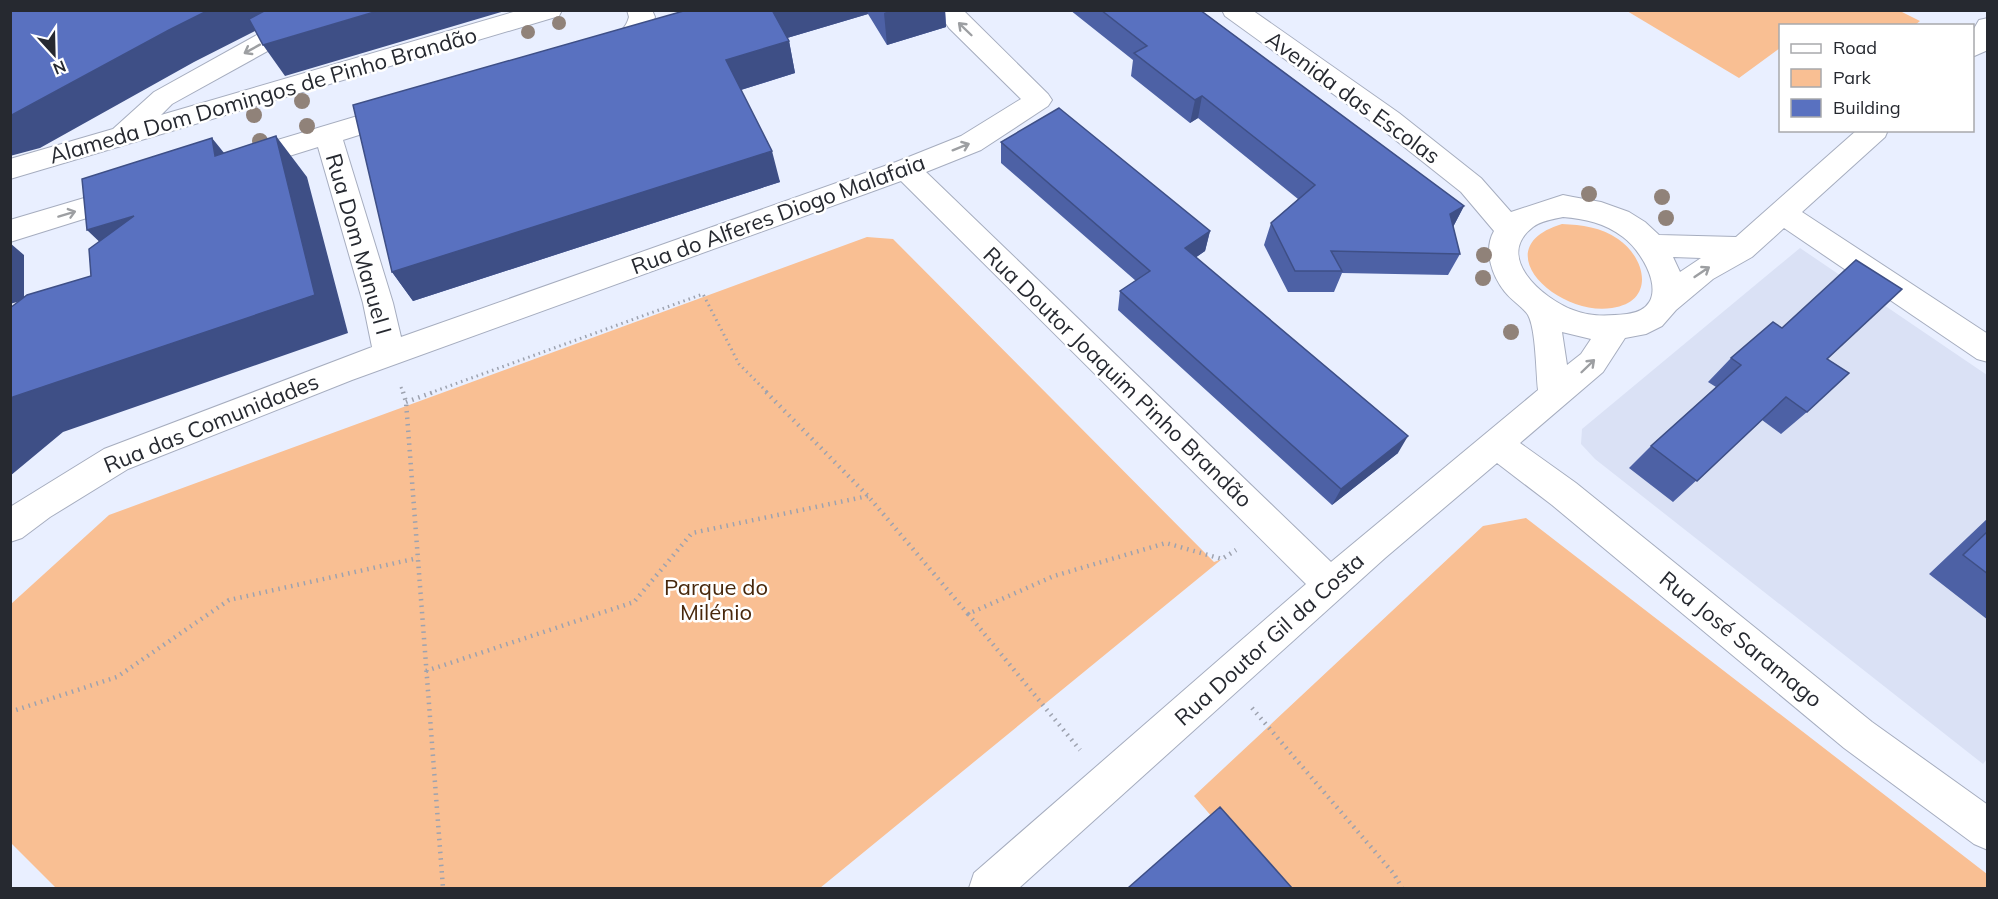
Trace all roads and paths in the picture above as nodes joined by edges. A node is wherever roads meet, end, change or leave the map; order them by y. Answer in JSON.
{"nodes":[{"id":1,"x":322,"y":10,"type":"edge"},
{"id":2,"x":550,"y":10,"type":"edge"},
{"id":3,"x":949,"y":10,"type":"edge"},
{"id":4,"x":1234,"y":10,"type":"edge"},
{"id":5,"x":649,"y":13,"type":"edge"},
{"id":6,"x":580,"y":57,"type":"edge"},
{"id":7,"x":420,"y":106,"type":"edge"},
{"id":8,"x":1873,"y":132,"type":"edge"},
{"id":9,"x":328,"y":135,"type":"junction"},
{"id":10,"x":118,"y":138,"type":"junction"},
{"id":11,"x":10,"y":169,"type":"edge"},
{"id":12,"x":906,"y":169,"type":"junction"},
{"id":13,"x":213,"y":170,"type":"edge"},
{"id":14,"x":1472,"y":185,"type":"junction"},
{"id":15,"x":156,"y":187,"type":"edge"},
{"id":16,"x":1540,"y":209,"type":"junction"},
{"id":17,"x":1782,"y":213,"type":"junction"},
{"id":18,"x":1509,"y":229,"type":"junction"},
{"id":19,"x":10,"y":231,"type":"edge"},
{"id":20,"x":1653,"y":246,"type":"junction"},
{"id":21,"x":1742,"y":249,"type":"junction"},
{"id":22,"x":1666,"y":301,"type":"junction"},
{"id":23,"x":1542,"y":310,"type":"junction"},
{"id":24,"x":1614,"y":330,"type":"junction"},
{"id":25,"x":1988,"y":350,"type":"edge"},
{"id":26,"x":389,"y":353,"type":"junction"},
{"id":27,"x":1554,"y":394,"type":"junction"},
{"id":28,"x":406,"y":402,"type":"junction"},
{"id":29,"x":1496,"y":444,"type":"junction"},
{"id":30,"x":868,"y":496,"type":"junction"},
{"id":31,"x":1271,"y":526,"type":"junction"},
{"id":32,"x":10,"y":527,"type":"edge"},
{"id":33,"x":418,"y":558,"type":"junction"},
{"id":34,"x":1331,"y":585,"type":"junction"},
{"id":35,"x":968,"y":614,"type":"junction"},
{"id":36,"x":426,"y":671,"type":"junction"},
{"id":37,"x":1227,"y":678,"type":"junction"},
{"id":38,"x":10,"y":712,"type":"edge"},
{"id":39,"x":1107,"y":783,"type":"junction"},
{"id":40,"x":1988,"y":830,"type":"edge"},
{"id":41,"x":443,"y":888,"type":"edge"},
{"id":42,"x":989,"y":888,"type":"edge"},
{"id":43,"x":1402,"y":888,"type":"edge"}],
"edges":[{"from":1,"to":10,"type":"street","one_way":true},
{"from":2,"to":10,"type":"street","name":"Alameda Dom Domingos de Pinho Brandão"},
{"from":12,"to":3,"type":"street","name":"Rua do Alferes Diogo Malafaia","one_way":true},
{"from":4,"to":14,"type":"street","name":"Avenida das Escolas"},
{"from":5,"to":6,"type":"street"},
{"from":7,"to":9,"type":"street"},
{"from":8,"to":17,"type":"street"},
{"from":9,"to":13,"type":"street"},
{"from":9,"to":26,"type":"street","name":"Rua Dom Manuel I"},
{"from":10,"to":11,"type":"street","name":"Alameda Dom Domingos de Pinho Brandão"},
{"from":12,"to":26,"type":"street","name":"Rua do Alferes Diogo Malafaia"},
{"from":12,"to":31,"type":"street","name":"Rua Doutor Joaquim Pinho Brandão"},
{"from":14,"to":16,"type":"street","name":"Avenida das Escolas"},
{"from":14,"to":18,"type":"street","name":"Avenida das Escolas"},
{"from":19,"to":15,"type":"street","one_way":true},
{"from":16,"to":18,"type":"street"},
{"from":16,"to":20,"type":"street"},
{"from":17,"to":21,"type":"street"},
{"from":17,"to":25,"type":"street"},
{"from":18,"to":23,"type":"street"},
{"from":20,"to":21,"type":"street"},
{"from":20,"to":22,"type":"street"},
{"from":22,"to":21,"type":"street","one_way":true},
{"from":22,"to":24,"type":"street"},
{"from":23,"to":24,"type":"street"},
{"from":23,"to":27,"type":"street"},
{"from":27,"to":24,"type":"street","name":"Rua Doutor Gil da Costa","one_way":true},
{"from":26,"to":28,"type":"path"},
{"from":26,"to":32,"type":"street","name":"Rua das Comunidades"},
{"from":27,"to":29,"type":"street","name":"Rua Doutor Gil da Costa"},
{"from":28,"to":30,"type":"path"},
{"from":28,"to":33,"type":"path"},
{"from":29,"to":34,"type":"street","name":"Rua Doutor Gil da Costa"},
{"from":29,"to":40,"type":"street","name":"Rua José Saramago"},
{"from":30,"to":35,"type":"path"},
{"from":30,"to":36,"type":"path"},
{"from":31,"to":34,"type":"street","name":"Rua Doutor Joaquim Pinho Brandão"},
{"from":31,"to":35,"type":"path"},
{"from":33,"to":36,"type":"path"},
{"from":33,"to":38,"type":"path"},
{"from":34,"to":37,"type":"street","name":"Rua Doutor Gil da Costa"},
{"from":35,"to":39,"type":"path"},
{"from":36,"to":41,"type":"path"},
{"from":37,"to":39,"type":"street","name":"Rua Doutor Gil da Costa"},
{"from":37,"to":43,"type":"path"},
{"from":39,"to":42,"type":"street","name":"Rua Doutor Gil da Costa"}]}
